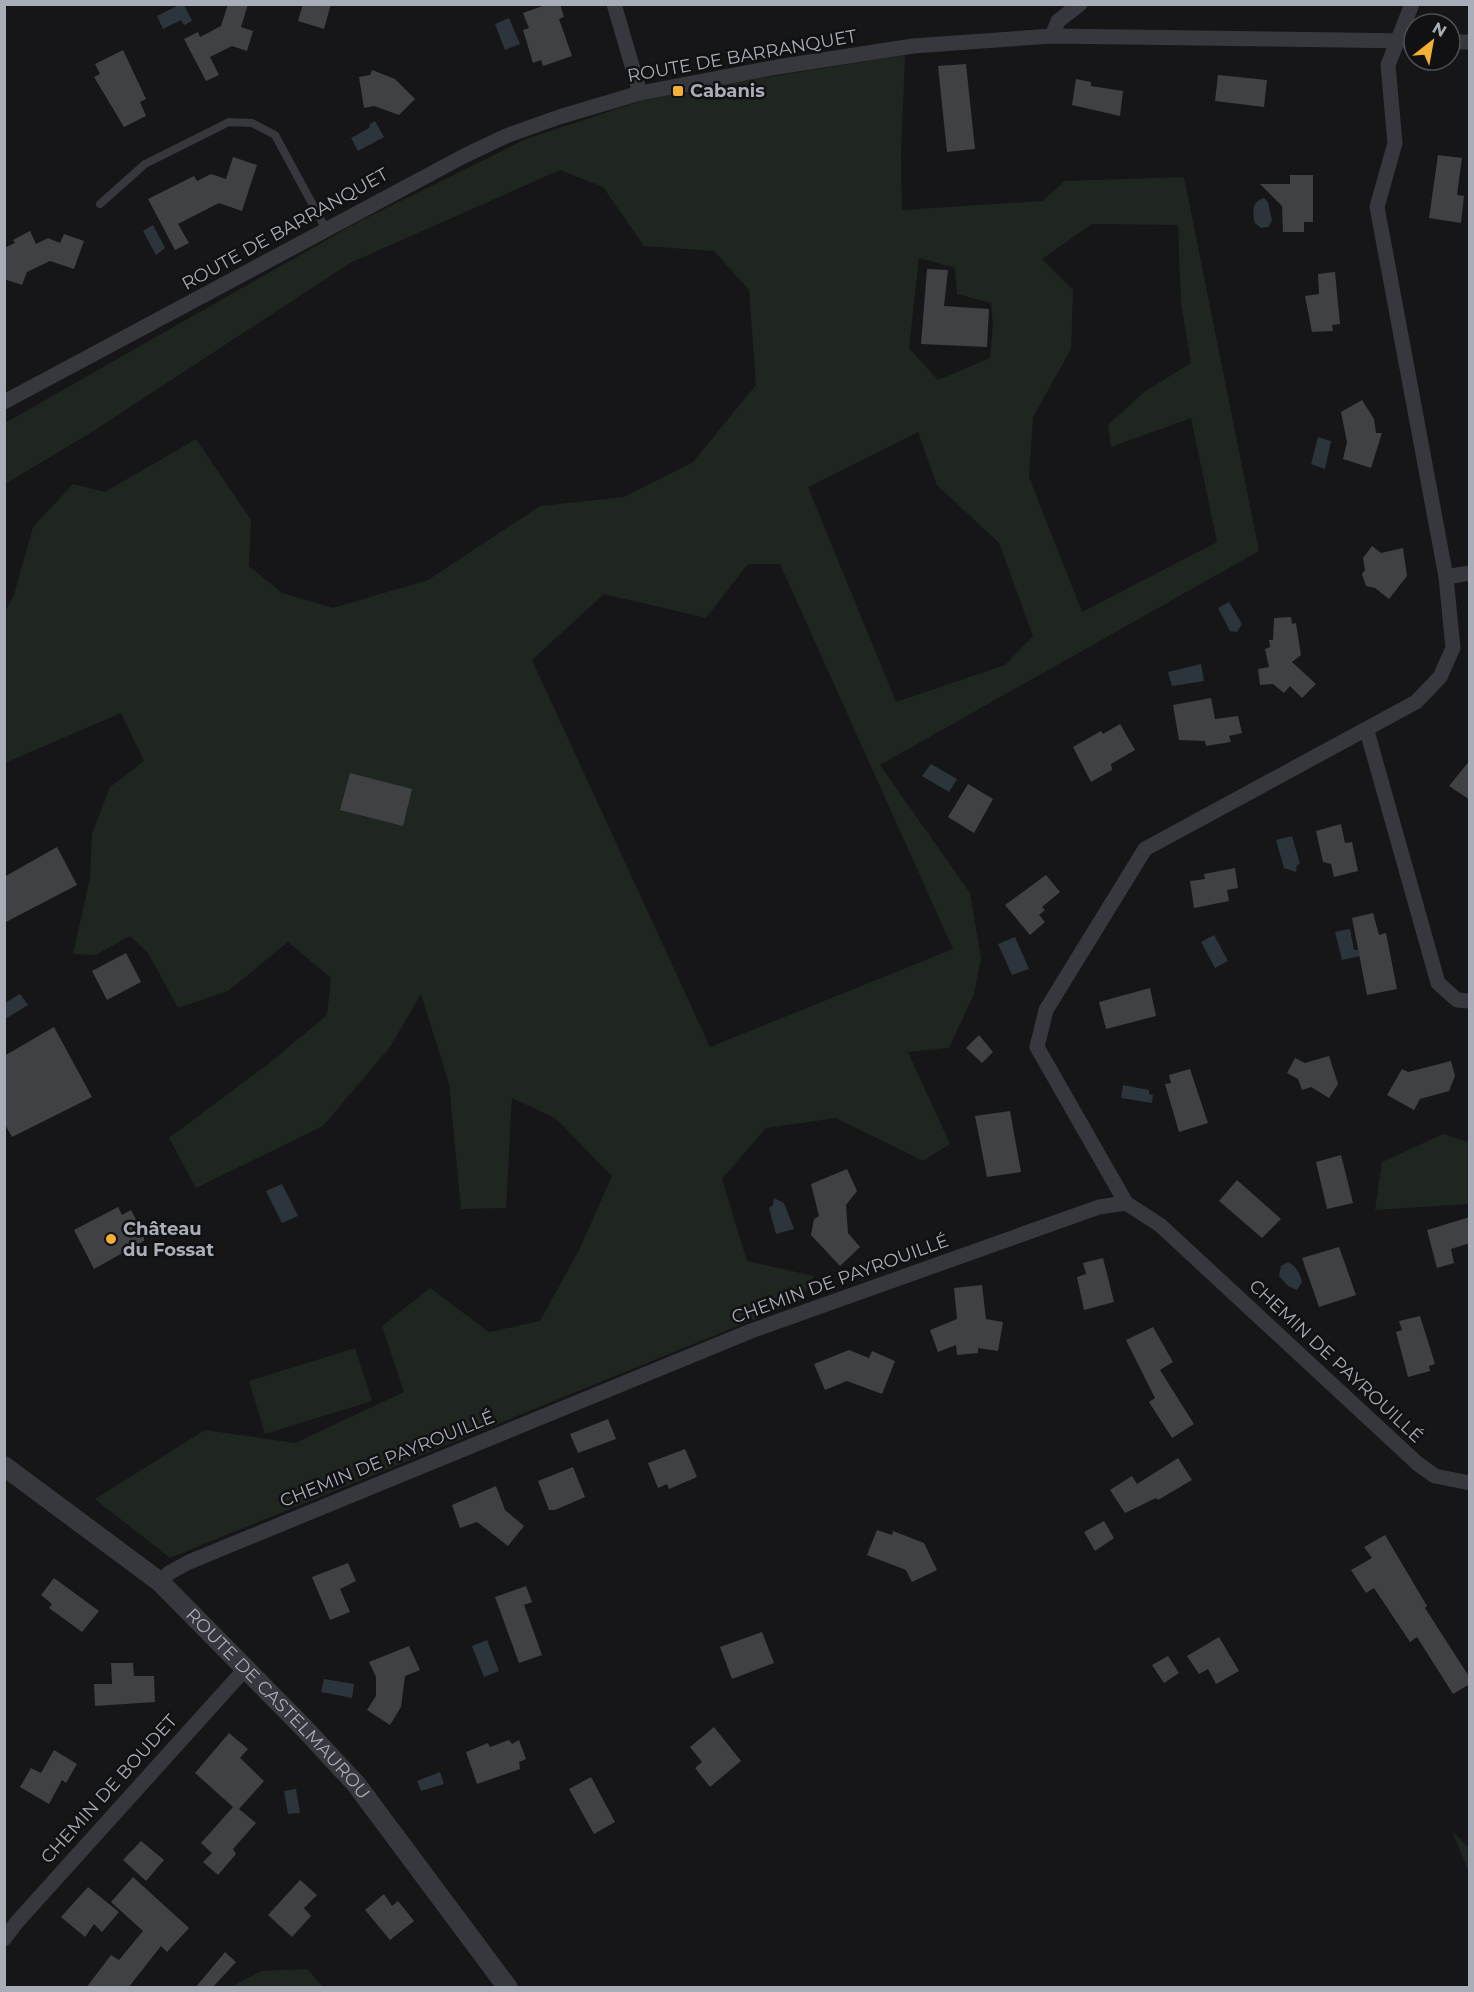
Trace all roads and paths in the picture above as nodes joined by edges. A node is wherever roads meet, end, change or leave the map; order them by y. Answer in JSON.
{"nodes":[{"id":1,"x":614,"y":4,"type":"edge"},
{"id":2,"x":1080,"y":4,"type":"edge"},
{"id":3,"x":1412,"y":4,"type":"edge"},
{"id":4,"x":1052,"y":36,"type":"junction"},
{"id":5,"x":1396,"y":41,"type":"junction"},
{"id":6,"x":1402,"y":41,"type":"edge"},
{"id":7,"x":640,"y":93,"type":"junction"},
{"id":8,"x":100,"y":204,"type":"dead end"},
{"id":9,"x":327,"y":231,"type":"junction"},
{"id":10,"x":4,"y":402,"type":"edge"},
{"id":11,"x":1470,"y":573,"type":"edge"},
{"id":12,"x":1446,"y":577,"type":"junction"},
{"id":13,"x":1367,"y":731,"type":"junction"},
{"id":14,"x":1470,"y":1001,"type":"edge"},
{"id":15,"x":1126,"y":1203,"type":"junction"},
{"id":16,"x":4,"y":1466,"type":"edge"},
{"id":17,"x":1470,"y":1483,"type":"edge"},
{"id":18,"x":160,"y":1582,"type":"junction"},
{"id":19,"x":246,"y":1668,"type":"junction"},
{"id":20,"x":4,"y":1939,"type":"edge"},
{"id":21,"x":508,"y":1988,"type":"edge"}],
"edges":[{"from":1,"to":7,"type":"street"},
{"from":2,"to":4,"type":"street"},
{"from":3,"to":5,"type":"street"},
{"from":4,"to":5,"type":"street","name":"ROUTE DE BARRANQUET"},
{"from":4,"to":7,"type":"street","name":"ROUTE DE BARRANQUET"},
{"from":5,"to":6,"type":"street","name":"ROUTE DE BARRANQUET"},
{"from":5,"to":12,"type":"street"},
{"from":7,"to":9,"type":"street","name":"ROUTE DE BARRANQUET"},
{"from":8,"to":9,"type":"lane"},
{"from":9,"to":10,"type":"street","name":"ROUTE DE BARRANQUET"},
{"from":11,"to":12,"type":"street"},
{"from":12,"to":13,"type":"street"},
{"from":13,"to":14,"type":"street"},
{"from":13,"to":15,"type":"street"},
{"from":15,"to":17,"type":"street","name":"CHEMIN DE PAYROUILLÉ"},
{"from":15,"to":18,"type":"street","name":"CHEMIN DE PAYROUILLÉ"},
{"from":16,"to":18,"type":"street","name":"ROUTE DE CASTELMAUROU"},
{"from":18,"to":19,"type":"street","name":"ROUTE DE CASTELMAUROU"},
{"from":19,"to":20,"type":"street","name":"CHEMIN DE BOUDET"},
{"from":19,"to":21,"type":"street","name":"ROUTE DE CASTELMAUROU"}]}
